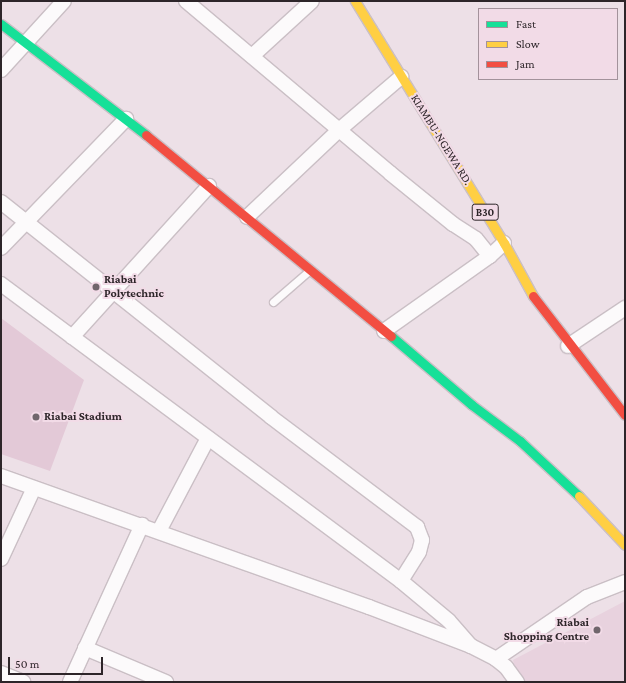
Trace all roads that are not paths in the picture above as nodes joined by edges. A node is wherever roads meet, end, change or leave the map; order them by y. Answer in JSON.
{"nodes":[{"id":1,"x":64,"y":1,"type":"edge"},
{"id":2,"x":186,"y":1,"type":"edge"},
{"id":3,"x":312,"y":1,"type":"edge"},
{"id":4,"x":355,"y":1,"type":"edge"},
{"id":5,"x":1,"y":24,"type":"edge"},
{"id":6,"x":26,"y":43,"type":"junction"},
{"id":7,"x":252,"y":56,"type":"junction"},
{"id":8,"x":1,"y":70,"type":"edge"},
{"id":9,"x":401,"y":77,"type":"junction"},
{"id":10,"x":126,"y":119,"type":"junction"},
{"id":11,"x":339,"y":130,"type":"junction"},
{"id":12,"x":209,"y":186,"type":"junction"},
{"id":13,"x":1,"y":202,"type":"edge"},
{"id":14,"x":247,"y":217,"type":"junction"},
{"id":15,"x":27,"y":221,"type":"junction"},
{"id":16,"x":504,"y":244,"type":"junction"},
{"id":17,"x":1,"y":248,"type":"edge"},
{"id":18,"x":490,"y":256,"type":"junction"},
{"id":19,"x":311,"y":269,"type":"junction"},
{"id":20,"x":1,"y":284,"type":"edge"},
{"id":21,"x":113,"y":291,"type":"junction"},
{"id":22,"x":273,"y":302,"type":"dead end"},
{"id":23,"x":625,"y":308,"type":"edge"},
{"id":24,"x":384,"y":332,"type":"junction"},
{"id":25,"x":72,"y":337,"type":"junction"},
{"id":26,"x":568,"y":346,"type":"junction"},
{"id":27,"x":625,"y":415,"type":"edge"},
{"id":28,"x":208,"y":438,"type":"junction"},
{"id":29,"x":1,"y":476,"type":"edge"},
{"id":30,"x":34,"y":488,"type":"junction"},
{"id":31,"x":142,"y":525,"type":"junction"},
{"id":32,"x":159,"y":531,"type":"junction"},
{"id":33,"x":625,"y":545,"type":"edge"},
{"id":34,"x":1,"y":559,"type":"edge"},
{"id":35,"x":401,"y":581,"type":"junction"},
{"id":36,"x":625,"y":582,"type":"edge"},
{"id":37,"x":471,"y":646,"type":"junction"},
{"id":38,"x":85,"y":648,"type":"junction"},
{"id":39,"x":496,"y":659,"type":"junction"},
{"id":40,"x":1,"y":673,"type":"edge"},
{"id":41,"x":23,"y":682,"type":"edge"},
{"id":42,"x":70,"y":682,"type":"edge"},
{"id":43,"x":166,"y":682,"type":"edge"},
{"id":44,"x":517,"y":682,"type":"edge"}],
"edges":[{"from":1,"to":6,"type":"street"},
{"from":2,"to":7,"type":"street"},
{"from":3,"to":7,"type":"street"},
{"from":4,"to":9,"type":"main road","name":"KIAMBU-NGEWA RD.","number":"B30"},
{"from":5,"to":6,"type":"main road"},
{"from":6,"to":8,"type":"street"},
{"from":6,"to":10,"type":"main road"},
{"from":7,"to":11,"type":"street"},
{"from":9,"to":11,"type":"street"},
{"from":9,"to":16,"type":"main road","name":"KIAMBU-NGEWA RD.","number":"B30"},
{"from":10,"to":12,"type":"main road"},
{"from":10,"to":15,"type":"street"},
{"from":11,"to":14,"type":"street"},
{"from":11,"to":18,"type":"street"},
{"from":12,"to":14,"type":"main road"},
{"from":12,"to":21,"type":"street"},
{"from":13,"to":15,"type":"street"},
{"from":14,"to":19,"type":"main road"},
{"from":15,"to":17,"type":"street"},
{"from":15,"to":21,"type":"street"},
{"from":16,"to":18,"type":"street"},
{"from":16,"to":26,"type":"main road","name":"KIAMBU-NGEWA RD.","number":"B30"},
{"from":18,"to":24,"type":"street"},
{"from":19,"to":22,"type":"lane"},
{"from":19,"to":24,"type":"main road"},
{"from":20,"to":25,"type":"street"},
{"from":21,"to":25,"type":"street"},
{"from":21,"to":35,"type":"street"},
{"from":23,"to":26,"type":"street"},
{"from":24,"to":33,"type":"main road"},
{"from":25,"to":28,"type":"street"},
{"from":26,"to":27,"type":"main road","name":"KIAMBU-NGEWA RD.","number":"B30"},
{"from":28,"to":32,"type":"street"},
{"from":28,"to":35,"type":"street"},
{"from":29,"to":30,"type":"street"},
{"from":30,"to":31,"type":"street"},
{"from":30,"to":34,"type":"street"},
{"from":31,"to":32,"type":"street"},
{"from":31,"to":38,"type":"street"},
{"from":32,"to":37,"type":"street"},
{"from":35,"to":37,"type":"street"},
{"from":36,"to":39,"type":"street"},
{"from":37,"to":39,"type":"street"},
{"from":38,"to":42,"type":"street"},
{"from":38,"to":43,"type":"street"},
{"from":39,"to":44,"type":"street"},
{"from":40,"to":41,"type":"street"}]}
